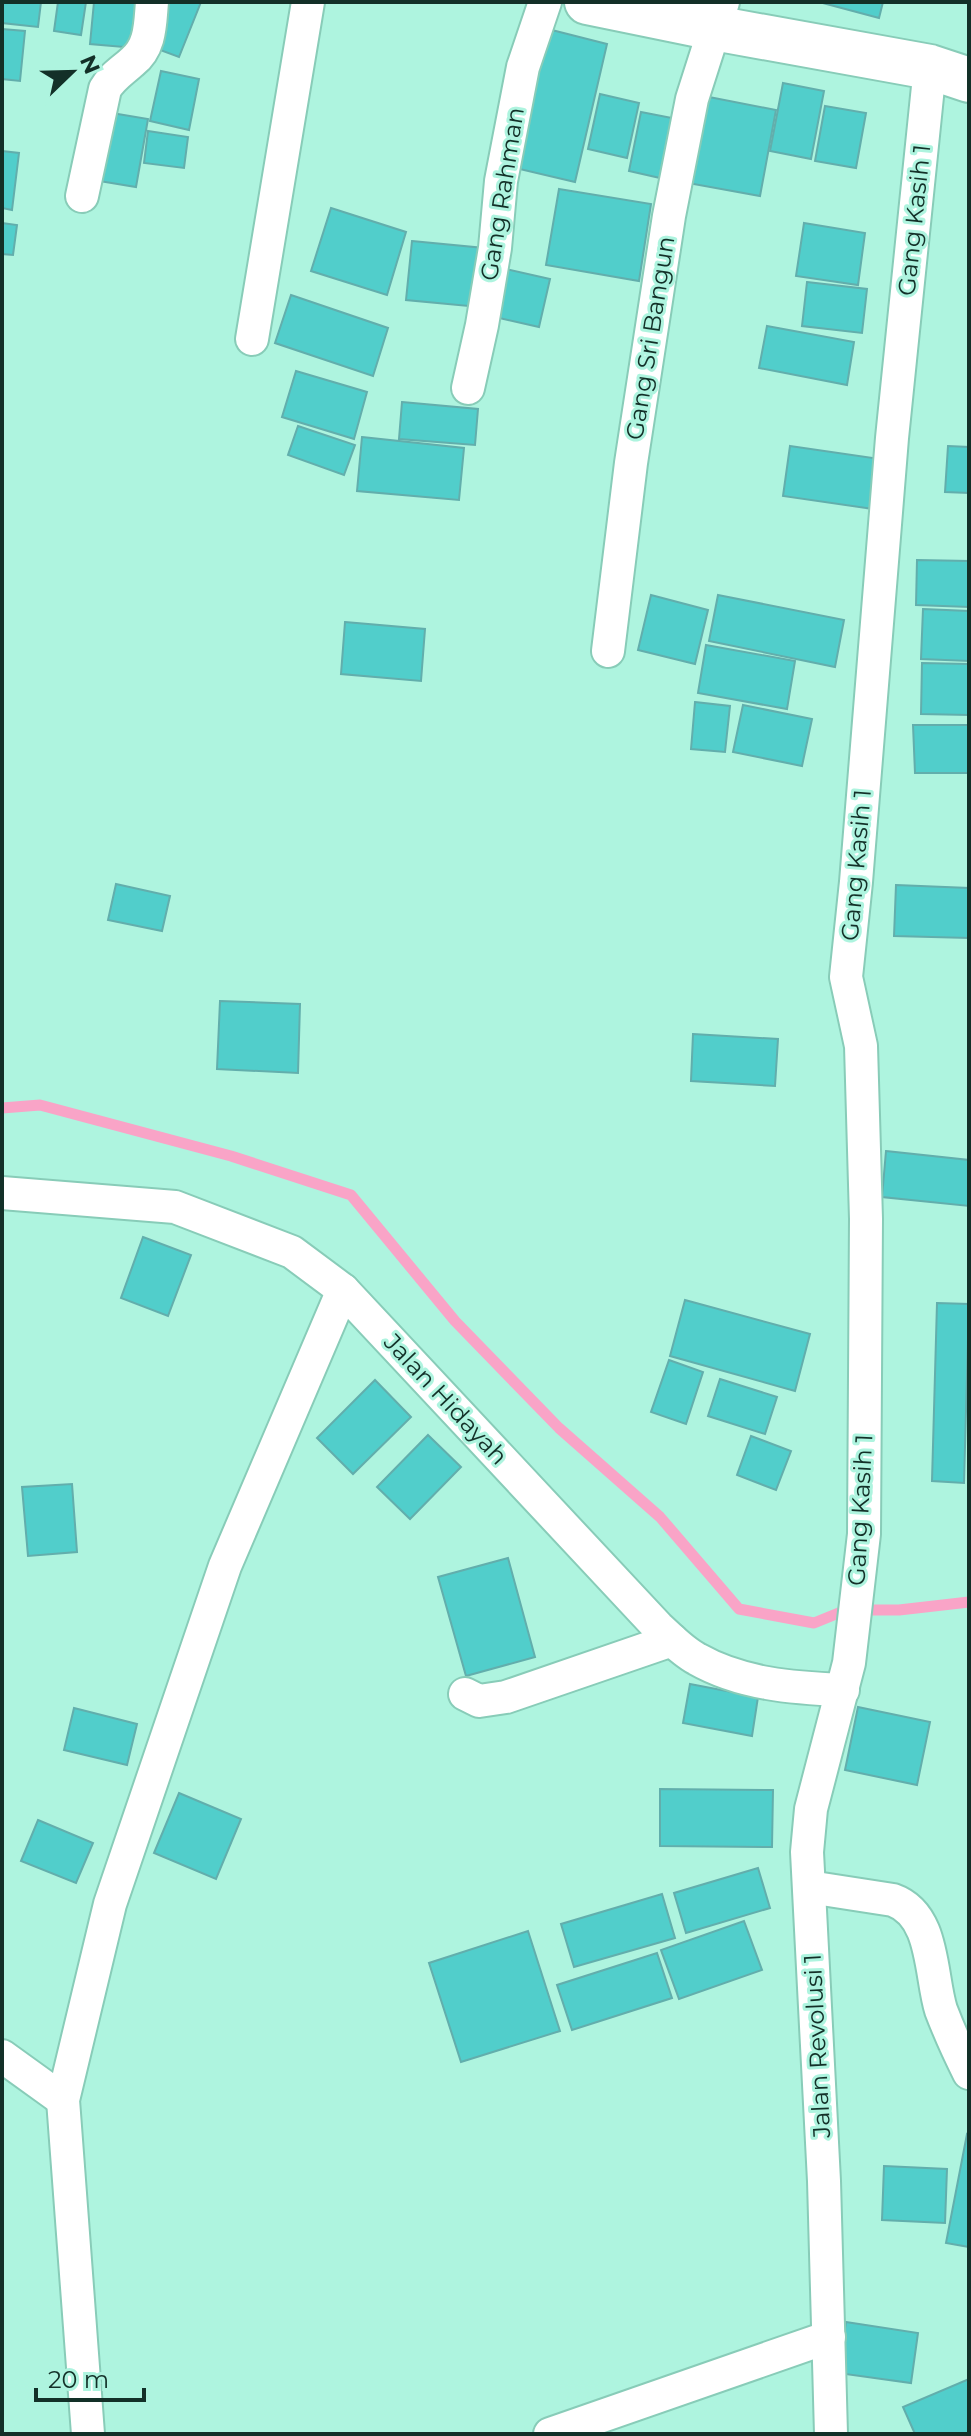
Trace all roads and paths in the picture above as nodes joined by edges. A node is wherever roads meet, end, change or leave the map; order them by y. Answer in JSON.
{"nodes":[{"id":1,"x":152,"y":2,"type":"edge"},
{"id":2,"x":308,"y":2,"type":"edge"},
{"id":3,"x":545,"y":2,"type":"edge"},
{"id":4,"x":587,"y":2,"type":"edge"},
{"id":5,"x":719,"y":15,"type":"edge"},
{"id":6,"x":949,"y":73,"type":"edge"},
{"id":7,"x":82,"y":196,"type":"dead end"},
{"id":8,"x":252,"y":339,"type":"dead end"},
{"id":9,"x":468,"y":388,"type":"dead end"},
{"id":10,"x":608,"y":651,"type":"dead end"},
{"id":11,"x":2,"y":1193,"type":"edge"},
{"id":12,"x":343,"y":1290,"type":"junction"},
{"id":13,"x":672,"y":1640,"type":"junction"},
{"id":14,"x":846,"y":1677,"type":"junction"},
{"id":15,"x":465,"y":1694,"type":"dead end"},
{"id":16,"x":809,"y":1887,"type":"junction"},
{"id":17,"x":2,"y":2056,"type":"edge"},
{"id":18,"x":969,"y":2073,"type":"edge"},
{"id":19,"x":63,"y":2100,"type":"junction"},
{"id":20,"x":829,"y":2337,"type":"junction"},
{"id":21,"x":88,"y":2434,"type":"edge"},
{"id":22,"x":550,"y":2434,"type":"edge"},
{"id":23,"x":831,"y":2434,"type":"edge"}],
"edges":[{"from":1,"to":7,"type":"street"},
{"from":2,"to":8,"type":"street"},
{"from":3,"to":9,"type":"street","name":"Gang Rahman"},
{"from":4,"to":5,"type":"street"},
{"from":5,"to":6,"type":"street"},
{"from":5,"to":10,"type":"street","name":"Gang Sri Bangun"},
{"from":6,"to":14,"type":"street","name":"Gang Kasih 1"},
{"from":11,"to":12,"type":"street","name":"Jalan Hidayah"},
{"from":12,"to":13,"type":"street","name":"Jalan Hidayah"},
{"from":12,"to":19,"type":"street"},
{"from":13,"to":14,"type":"street","name":"Jalan Hidayah"},
{"from":13,"to":15,"type":"street"},
{"from":14,"to":16,"type":"street","name":"Jalan Revolusi 1"},
{"from":16,"to":18,"type":"street"},
{"from":16,"to":20,"type":"street","name":"Jalan Revolusi 1"},
{"from":17,"to":19,"type":"street"},
{"from":19,"to":21,"type":"street"},
{"from":20,"to":22,"type":"street"},
{"from":20,"to":23,"type":"street","name":"Jalan Revolusi 1"}]}
